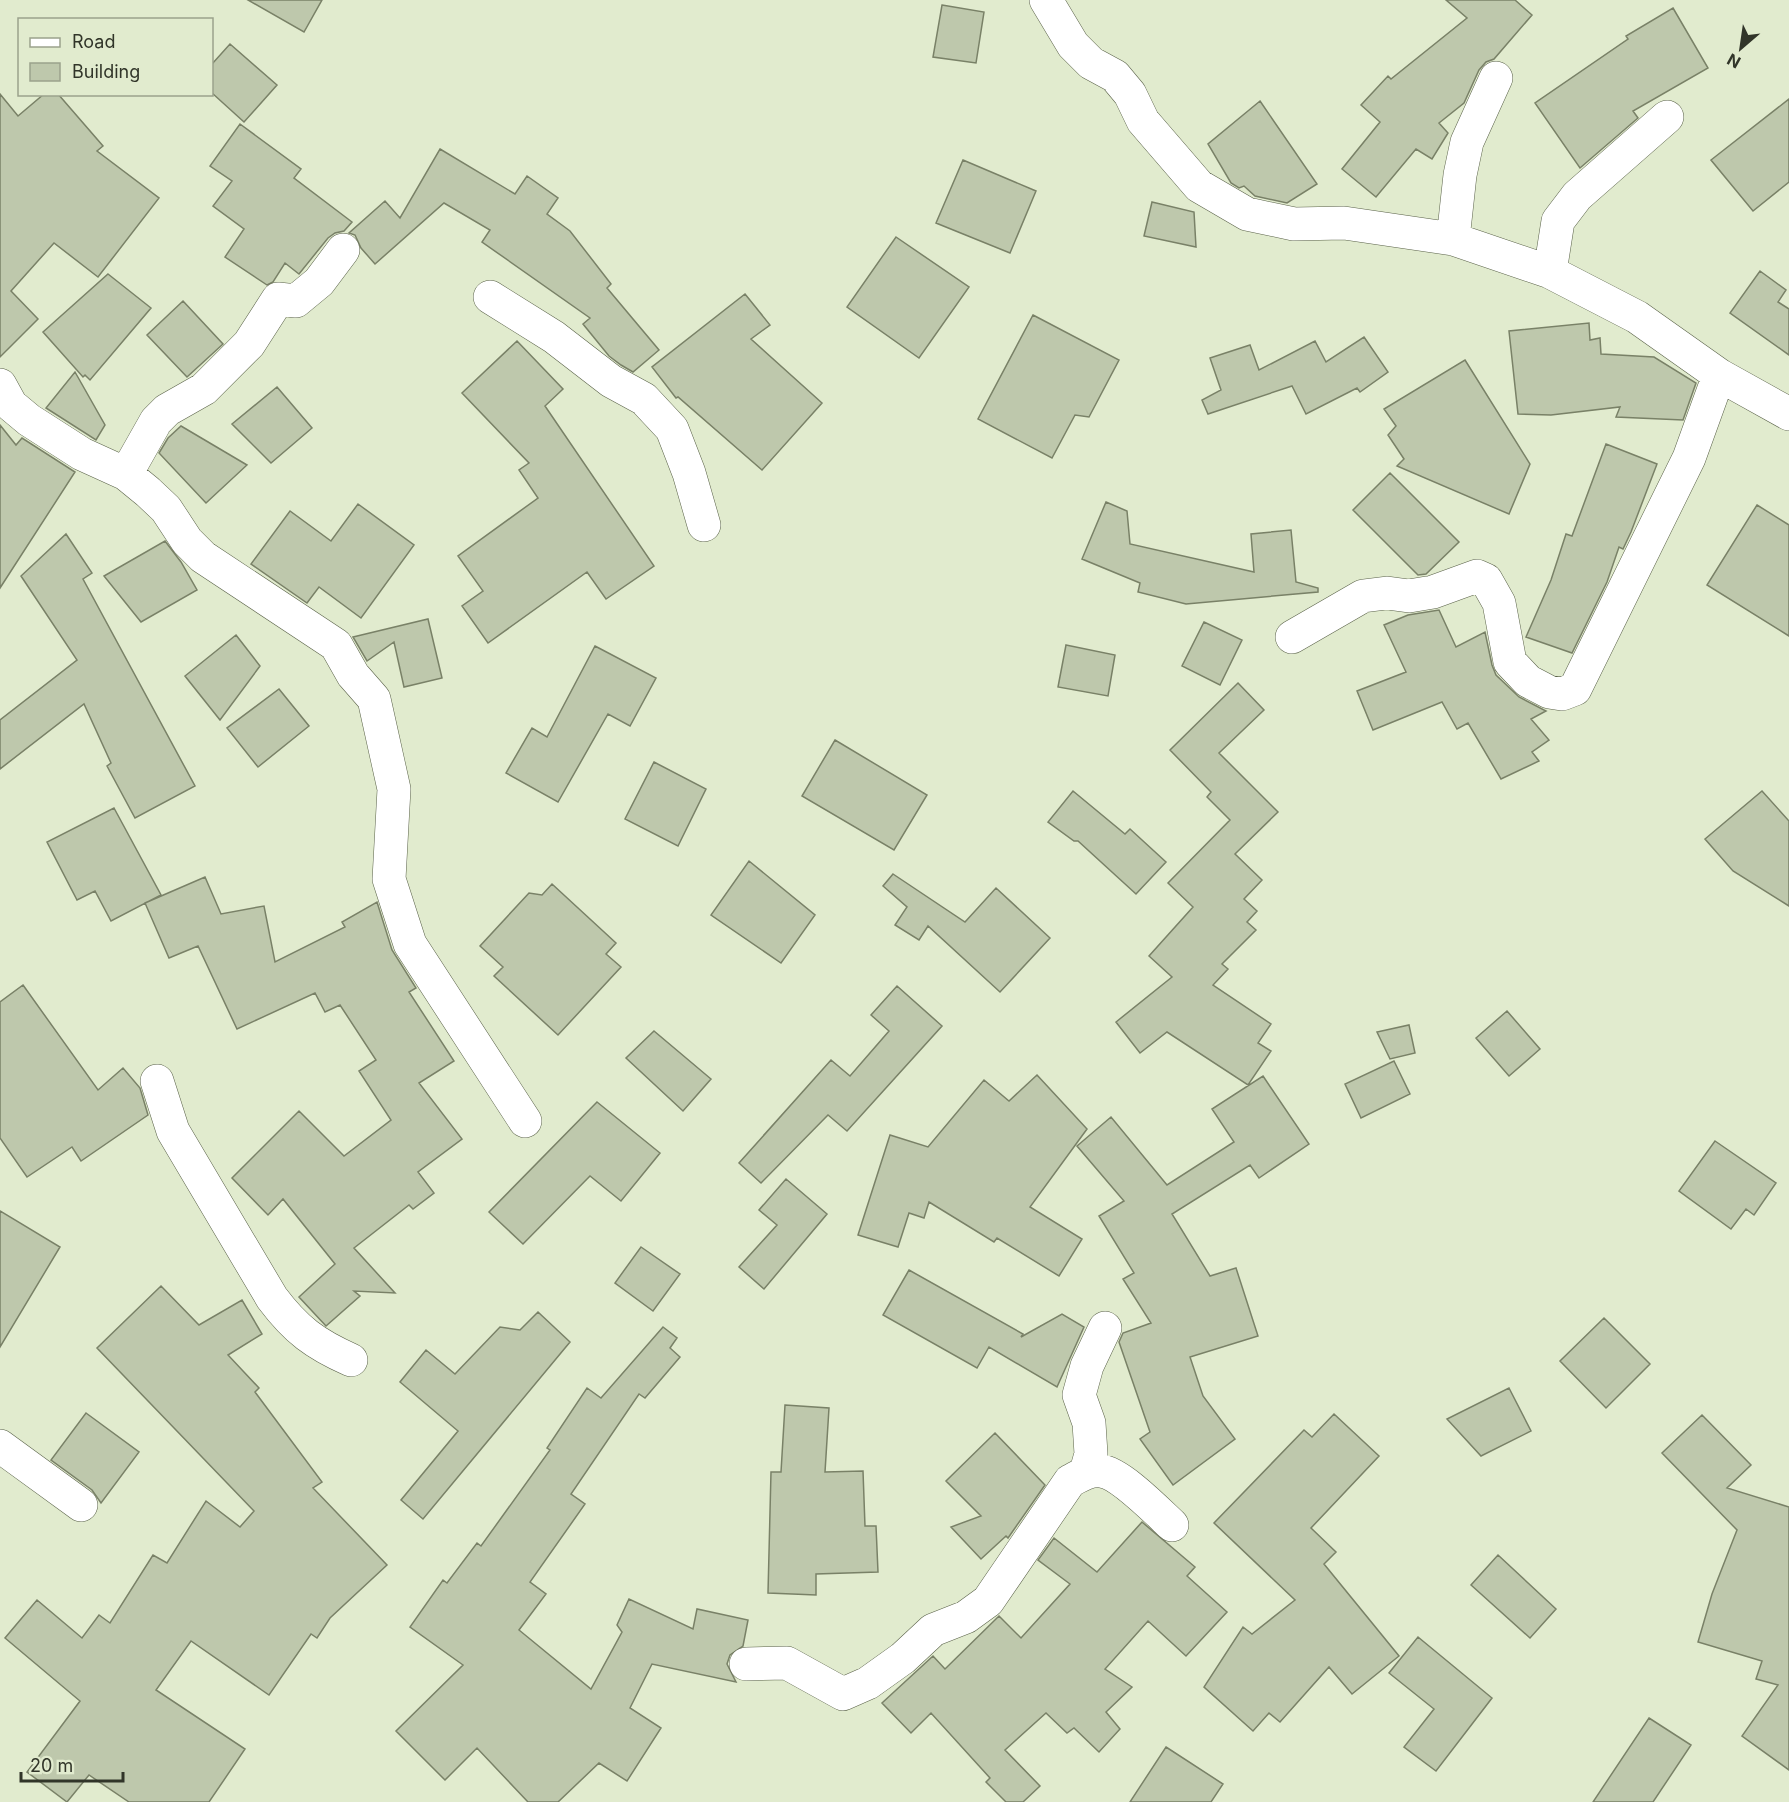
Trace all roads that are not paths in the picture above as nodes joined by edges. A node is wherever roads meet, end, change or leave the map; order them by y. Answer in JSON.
{"nodes":[{"id":1,"x":1046,"y":0,"type":"edge"},
{"id":2,"x":1496,"y":78,"type":"dead end"},
{"id":3,"x":1667,"y":117,"type":"dead end"},
{"id":4,"x":1453,"y":239,"type":"junction"},
{"id":5,"x":344,"y":250,"type":"dead end"},
{"id":6,"x":1550,"y":272,"type":"junction"},
{"id":7,"x":490,"y":297,"type":"dead end"},
{"id":8,"x":1719,"y":375,"type":"junction"},
{"id":9,"x":0,"y":385,"type":"edge"},
{"id":10,"x":1789,"y":414,"type":"edge"},
{"id":11,"x":126,"y":474,"type":"junction"},
{"id":12,"x":704,"y":525,"type":"dead end"},
{"id":13,"x":1292,"y":637,"type":"dead end"},
{"id":14,"x":156,"y":1081,"type":"dead end"},
{"id":15,"x":525,"y":1121,"type":"dead end"},
{"id":16,"x":1105,"y":1328,"type":"dead end"},
{"id":17,"x":351,"y":1360,"type":"dead end"},
{"id":18,"x":0,"y":1446,"type":"edge"},
{"id":19,"x":1086,"y":1472,"type":"junction"},
{"id":20,"x":81,"y":1505,"type":"dead end"},
{"id":21,"x":1172,"y":1525,"type":"dead end"},
{"id":22,"x":746,"y":1664,"type":"dead end"}],
"edges":[{"from":1,"to":4,"type":"street"},
{"from":2,"to":4,"type":"street"},
{"from":3,"to":6,"type":"street"},
{"from":4,"to":6,"type":"street"},
{"from":5,"to":11,"type":"street"},
{"from":6,"to":8,"type":"street"},
{"from":7,"to":12,"type":"street"},
{"from":8,"to":10,"type":"street"},
{"from":8,"to":13,"type":"street"},
{"from":9,"to":11,"type":"street"},
{"from":11,"to":15,"type":"street"},
{"from":14,"to":17,"type":"street"},
{"from":16,"to":19,"type":"street"},
{"from":18,"to":20,"type":"street"},
{"from":19,"to":21,"type":"street"},
{"from":19,"to":22,"type":"street"}]}
